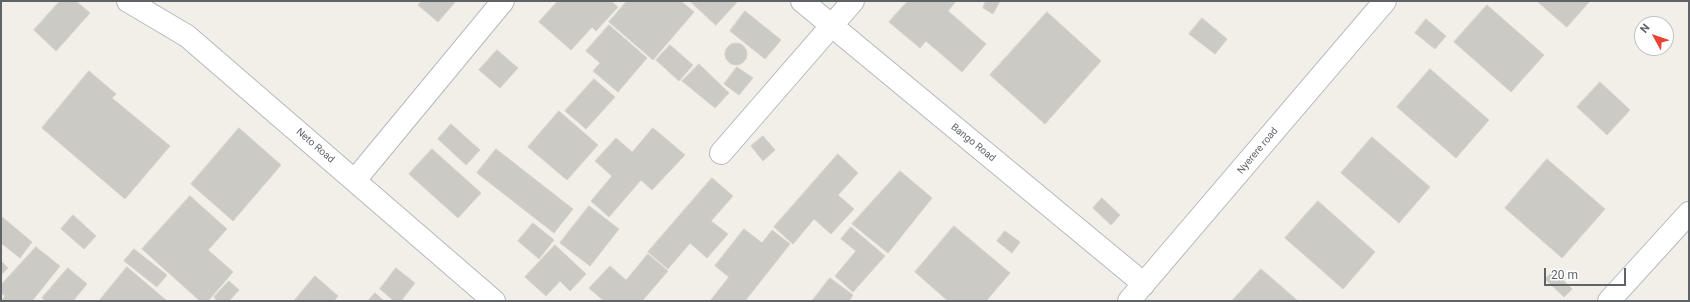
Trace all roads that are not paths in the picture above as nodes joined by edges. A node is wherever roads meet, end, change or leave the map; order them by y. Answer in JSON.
{"nodes":[{"id":1,"x":128,"y":1,"type":"edge"},
{"id":2,"x":504,"y":1,"type":"edge"},
{"id":3,"x":802,"y":1,"type":"edge"},
{"id":4,"x":853,"y":1,"type":"edge"},
{"id":5,"x":1386,"y":1,"type":"edge"},
{"id":6,"x":831,"y":26,"type":"junction"},
{"id":7,"x":721,"y":153,"type":"dead end"},
{"id":8,"x":355,"y":180,"type":"junction"},
{"id":9,"x":1689,"y":213,"type":"edge"},
{"id":10,"x":1144,"y":284,"type":"junction"},
{"id":11,"x":494,"y":301,"type":"edge"},
{"id":12,"x":1130,"y":301,"type":"edge"},
{"id":13,"x":1609,"y":301,"type":"edge"}],
"edges":[{"from":1,"to":8,"type":"street","name":"Neto Road"},
{"from":2,"to":8,"type":"street"},
{"from":3,"to":6,"type":"street","name":"Bango Road"},
{"from":4,"to":6,"type":"street"},
{"from":5,"to":10,"type":"street","name":"Nyerere road"},
{"from":6,"to":7,"type":"street"},
{"from":6,"to":10,"type":"street","name":"Bango Road"},
{"from":8,"to":11,"type":"street","name":"Neto Road"},
{"from":9,"to":13,"type":"street"},
{"from":10,"to":12,"type":"street","name":"Nyerere road"}]}
